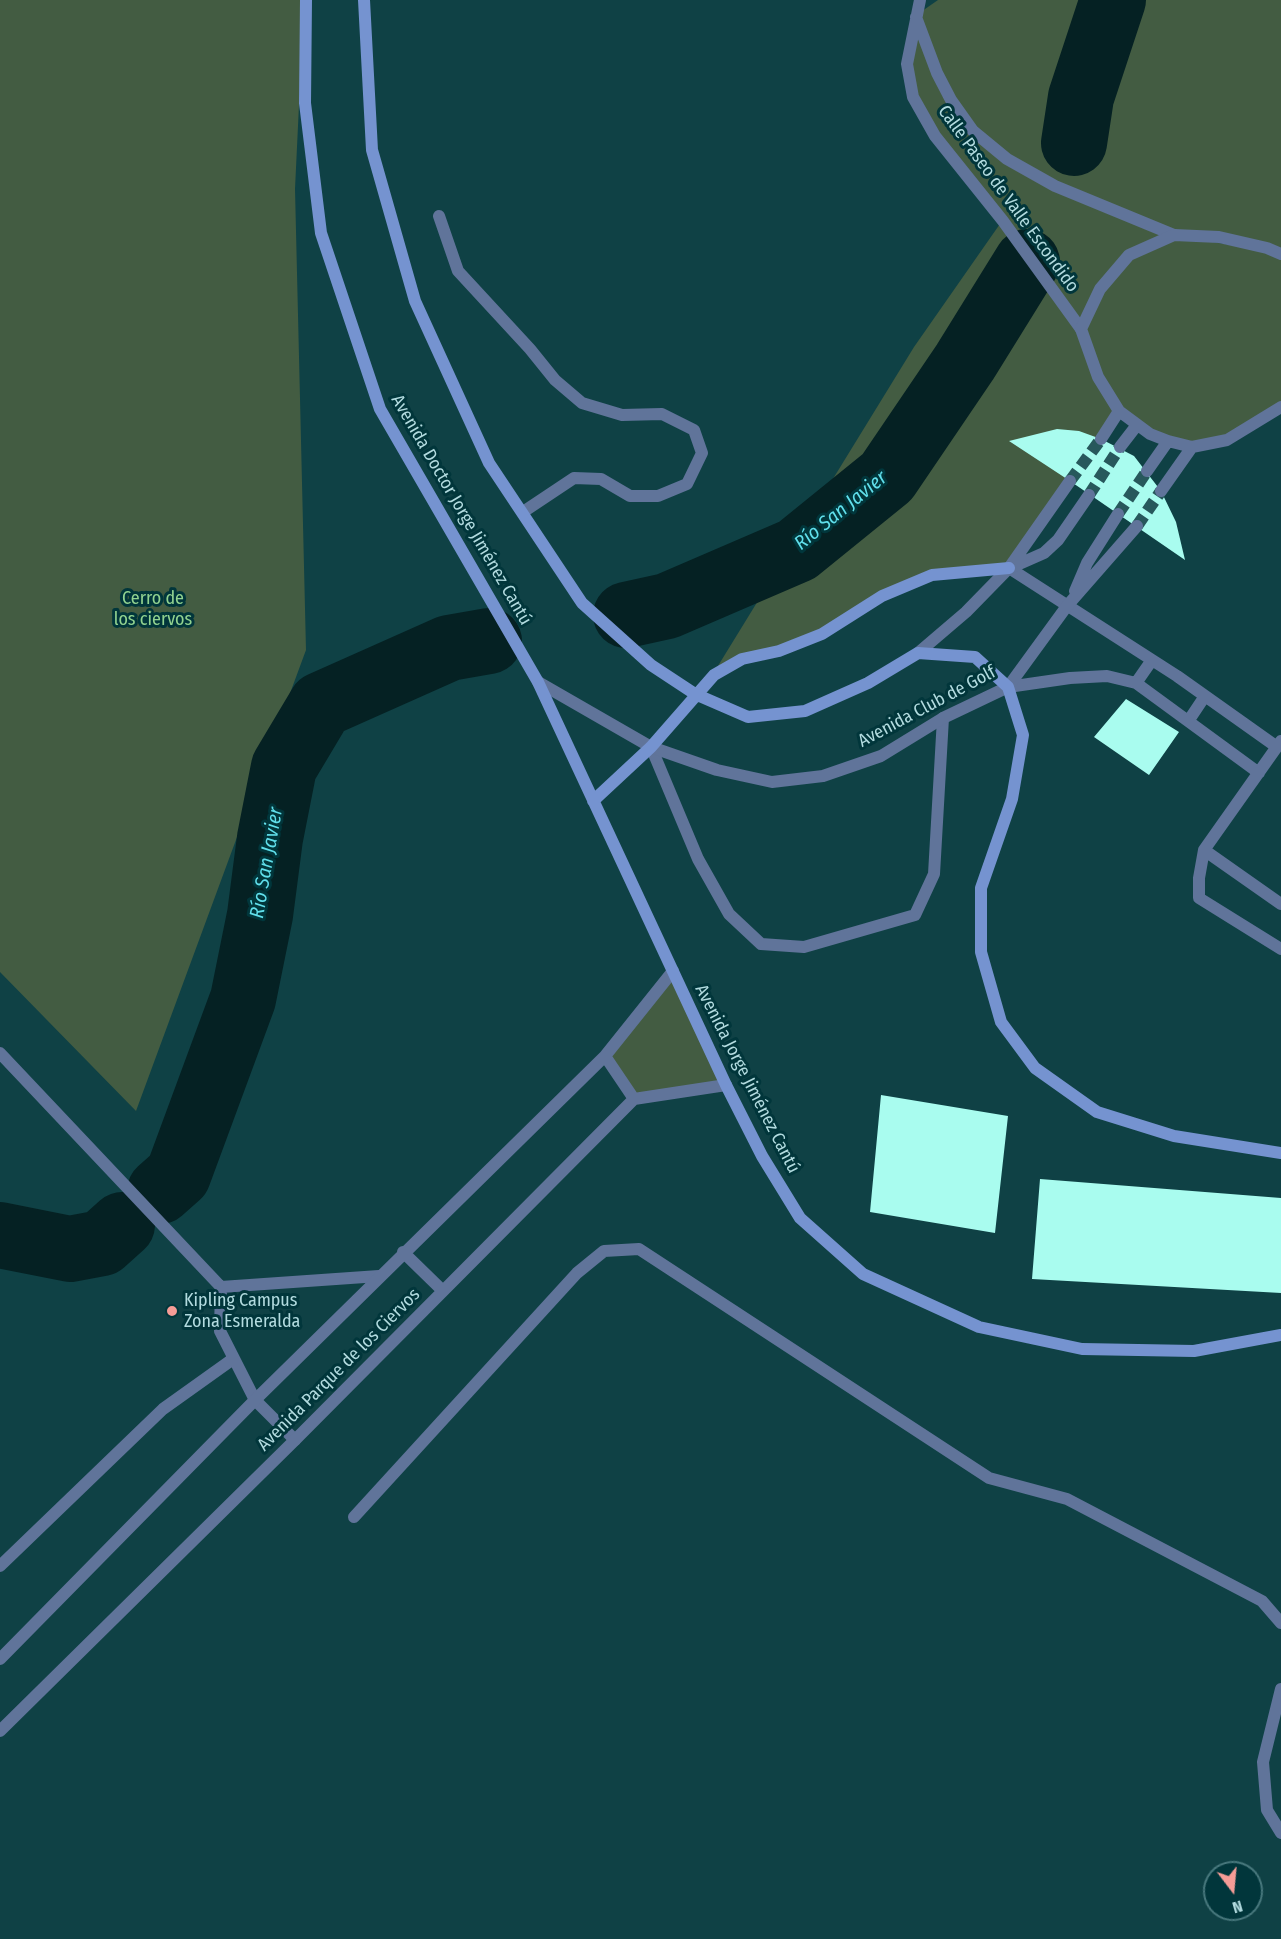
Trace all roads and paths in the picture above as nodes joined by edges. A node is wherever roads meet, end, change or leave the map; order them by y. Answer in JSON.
{"nodes":[{"id":1,"x":306,"y":0,"type":"edge"},
{"id":2,"x":364,"y":0,"type":"edge"},
{"id":3,"x":920,"y":0,"type":"edge"},
{"id":4,"x":915,"y":16,"type":"junction"},
{"id":5,"x":439,"y":216,"type":"dead end"},
{"id":6,"x":1174,"y":235,"type":"junction"},
{"id":7,"x":1281,"y":254,"type":"edge"},
{"id":8,"x":1081,"y":329,"type":"junction"},
{"id":9,"x":1281,"y":407,"type":"edge"},
{"id":10,"x":1119,"y":411,"type":"junction"},
{"id":11,"x":1137,"y":425,"type":"junction"},
{"id":12,"x":1101,"y":439,"type":"tunnel mouth"},
{"id":13,"x":1168,"y":441,"type":"junction"},
{"id":14,"x":1120,"y":447,"type":"tunnel mouth"},
{"id":15,"x":1192,"y":447,"type":"junction"},
{"id":16,"x":1147,"y":471,"type":"tunnel mouth"},
{"id":17,"x":1070,"y":480,"type":"tunnel mouth"},
{"id":18,"x":1161,"y":491,"type":"tunnel mouth"},
{"id":19,"x":1089,"y":495,"type":"tunnel mouth"},
{"id":20,"x":523,"y":513,"type":"junction"},
{"id":21,"x":1118,"y":514,"type":"tunnel mouth"},
{"id":22,"x":1137,"y":526,"type":"tunnel mouth"},
{"id":23,"x":1009,"y":568,"type":"junction"},
{"id":24,"x":1067,"y":606,"type":"junction"},
{"id":25,"x":918,"y":653,"type":"junction"},
{"id":26,"x":1152,"y":660,"type":"junction"},
{"id":27,"x":538,"y":682,"type":"junction"},
{"id":28,"x":1136,"y":683,"type":"junction"},
{"id":29,"x":1008,"y":687,"type":"junction"},
{"id":30,"x":695,"y":694,"type":"junction"},
{"id":31,"x":1205,"y":696,"type":"junction"},
{"id":32,"x":943,"y":718,"type":"junction"},
{"id":33,"x":1189,"y":720,"type":"junction"},
{"id":34,"x":1279,"y":744,"type":"edge"},
{"id":35,"x":651,"y":747,"type":"junction"},
{"id":36,"x":1259,"y":773,"type":"junction"},
{"id":37,"x":593,"y":801,"type":"junction"},
{"id":38,"x":1204,"y":850,"type":"junction"},
{"id":39,"x":1281,"y":904,"type":"edge"},
{"id":40,"x":1281,"y":933,"type":"edge"},
{"id":41,"x":1277,"y":946,"type":"edge"},
{"id":42,"x":673,"y":971,"type":"junction"},
{"id":43,"x":0,"y":1053,"type":"edge"},
{"id":44,"x":605,"y":1056,"type":"junction"},
{"id":45,"x":726,"y":1085,"type":"junction"},
{"id":46,"x":634,"y":1098,"type":"junction"},
{"id":47,"x":1281,"y":1153,"type":"edge"},
{"id":48,"x":403,"y":1252,"type":"junction"},
{"id":49,"x":379,"y":1276,"type":"junction"},
{"id":50,"x":221,"y":1287,"type":"junction"},
{"id":51,"x":443,"y":1291,"type":"junction"},
{"id":52,"x":1281,"y":1335,"type":"edge"},
{"id":53,"x":233,"y":1359,"type":"junction"},
{"id":54,"x":255,"y":1400,"type":"junction"},
{"id":55,"x":295,"y":1440,"type":"junction"},
{"id":56,"x":354,"y":1517,"type":"dead end"},
{"id":57,"x":0,"y":1566,"type":"edge"},
{"id":58,"x":1281,"y":1623,"type":"edge"},
{"id":59,"x":0,"y":1659,"type":"edge"},
{"id":60,"x":1281,"y":1689,"type":"edge"},
{"id":61,"x":0,"y":1731,"type":"edge"},
{"id":62,"x":1281,"y":1833,"type":"edge"}],
"edges":[{"from":1,"to":27,"type":"main road","name":"Avenida Doctor Jorge Jiménez Cantú"},
{"from":2,"to":20,"type":"main road"},
{"from":3,"to":4,"type":"street","name":"Calle Paseo de Valle Escondido"},
{"from":4,"to":6,"type":"street","name":"Calle Paseo de Valle Escondido"},
{"from":4,"to":8,"type":"street","name":"Calle Paseo de Valle Escondido"},
{"from":5,"to":20,"type":"street"},
{"from":6,"to":7,"type":"street"},
{"from":6,"to":8,"type":"street"},
{"from":8,"to":10,"type":"street"},
{"from":9,"to":15,"type":"street"},
{"from":10,"to":11,"type":"street"},
{"from":10,"to":12,"type":"street"},
{"from":11,"to":13,"type":"street"},
{"from":11,"to":14,"type":"street"},
{"from":13,"to":15,"type":"street"},
{"from":13,"to":16,"type":"street"},
{"from":15,"to":18,"type":"street"},
{"from":17,"to":23,"type":"street"},
{"from":19,"to":23,"type":"street"},
{"from":20,"to":30,"type":"main road"},
{"from":21,"to":24,"type":"street","name":"Avenida Club de Golf"},
{"from":22,"to":24,"type":"street","name":"Avenida Club de Golf"},
{"from":23,"to":24,"type":"street"},
{"from":23,"to":25,"type":"street"},
{"from":23,"to":30,"type":"main road"},
{"from":24,"to":26,"type":"street"},
{"from":24,"to":29,"type":"street","name":"Avenida Club de Golf"},
{"from":25,"to":29,"type":"main road"},
{"from":25,"to":30,"type":"main road"},
{"from":26,"to":28,"type":"street"},
{"from":26,"to":31,"type":"street"},
{"from":27,"to":35,"type":"street","name":"Avenida Club de Golf"},
{"from":27,"to":37,"type":"main road","name":"Avenida Jorge Jiménez Cantú"},
{"from":28,"to":29,"type":"street"},
{"from":28,"to":33,"type":"street"},
{"from":29,"to":32,"type":"street","name":"Avenida Club de Golf"},
{"from":29,"to":47,"type":"main road"},
{"from":30,"to":35,"type":"main road"},
{"from":31,"to":33,"type":"street"},
{"from":31,"to":34,"type":"street"},
{"from":32,"to":35,"type":"street","name":"Avenida Club de Golf"},
{"from":32,"to":35,"type":"street"},
{"from":33,"to":36,"type":"street"},
{"from":34,"to":36,"type":"street"},
{"from":35,"to":37,"type":"main road"},
{"from":36,"to":38,"type":"street"},
{"from":37,"to":42,"type":"main road","name":"Avenida Jorge Jiménez Cantú"},
{"from":38,"to":39,"type":"street"},
{"from":38,"to":41,"type":"street"},
{"from":40,"to":41,"type":"street"},
{"from":42,"to":44,"type":"street","name":"Avenida Parque de los Ciervos"},
{"from":42,"to":45,"type":"main road","name":"Avenida Jorge Jiménez Cantú"},
{"from":43,"to":50,"type":"street"},
{"from":44,"to":46,"type":"street"},
{"from":44,"to":48,"type":"street","name":"Avenida Parque de los Ciervos"},
{"from":45,"to":46,"type":"street"},
{"from":45,"to":52,"type":"main road","name":"Avenida Jorge Jiménez Cantú"},
{"from":46,"to":51,"type":"street","name":"Avenida Parque de los Ciervos"},
{"from":48,"to":49,"type":"street","name":"Avenida Parque de los Ciervos"},
{"from":48,"to":51,"type":"street"},
{"from":49,"to":50,"type":"street"},
{"from":49,"to":54,"type":"street","name":"Avenida Parque de los Ciervos"},
{"from":50,"to":53,"type":"street"},
{"from":51,"to":55,"type":"street","name":"Avenida Parque de los Ciervos"},
{"from":53,"to":54,"type":"street"},
{"from":53,"to":57,"type":"street"},
{"from":54,"to":55,"type":"street"},
{"from":54,"to":59,"type":"street","name":"Avenida Parque de los Ciervos"},
{"from":55,"to":61,"type":"street","name":"Avenida Parque de los Ciervos"},
{"from":56,"to":58,"type":"street"},
{"from":60,"to":62,"type":"street"}]}
